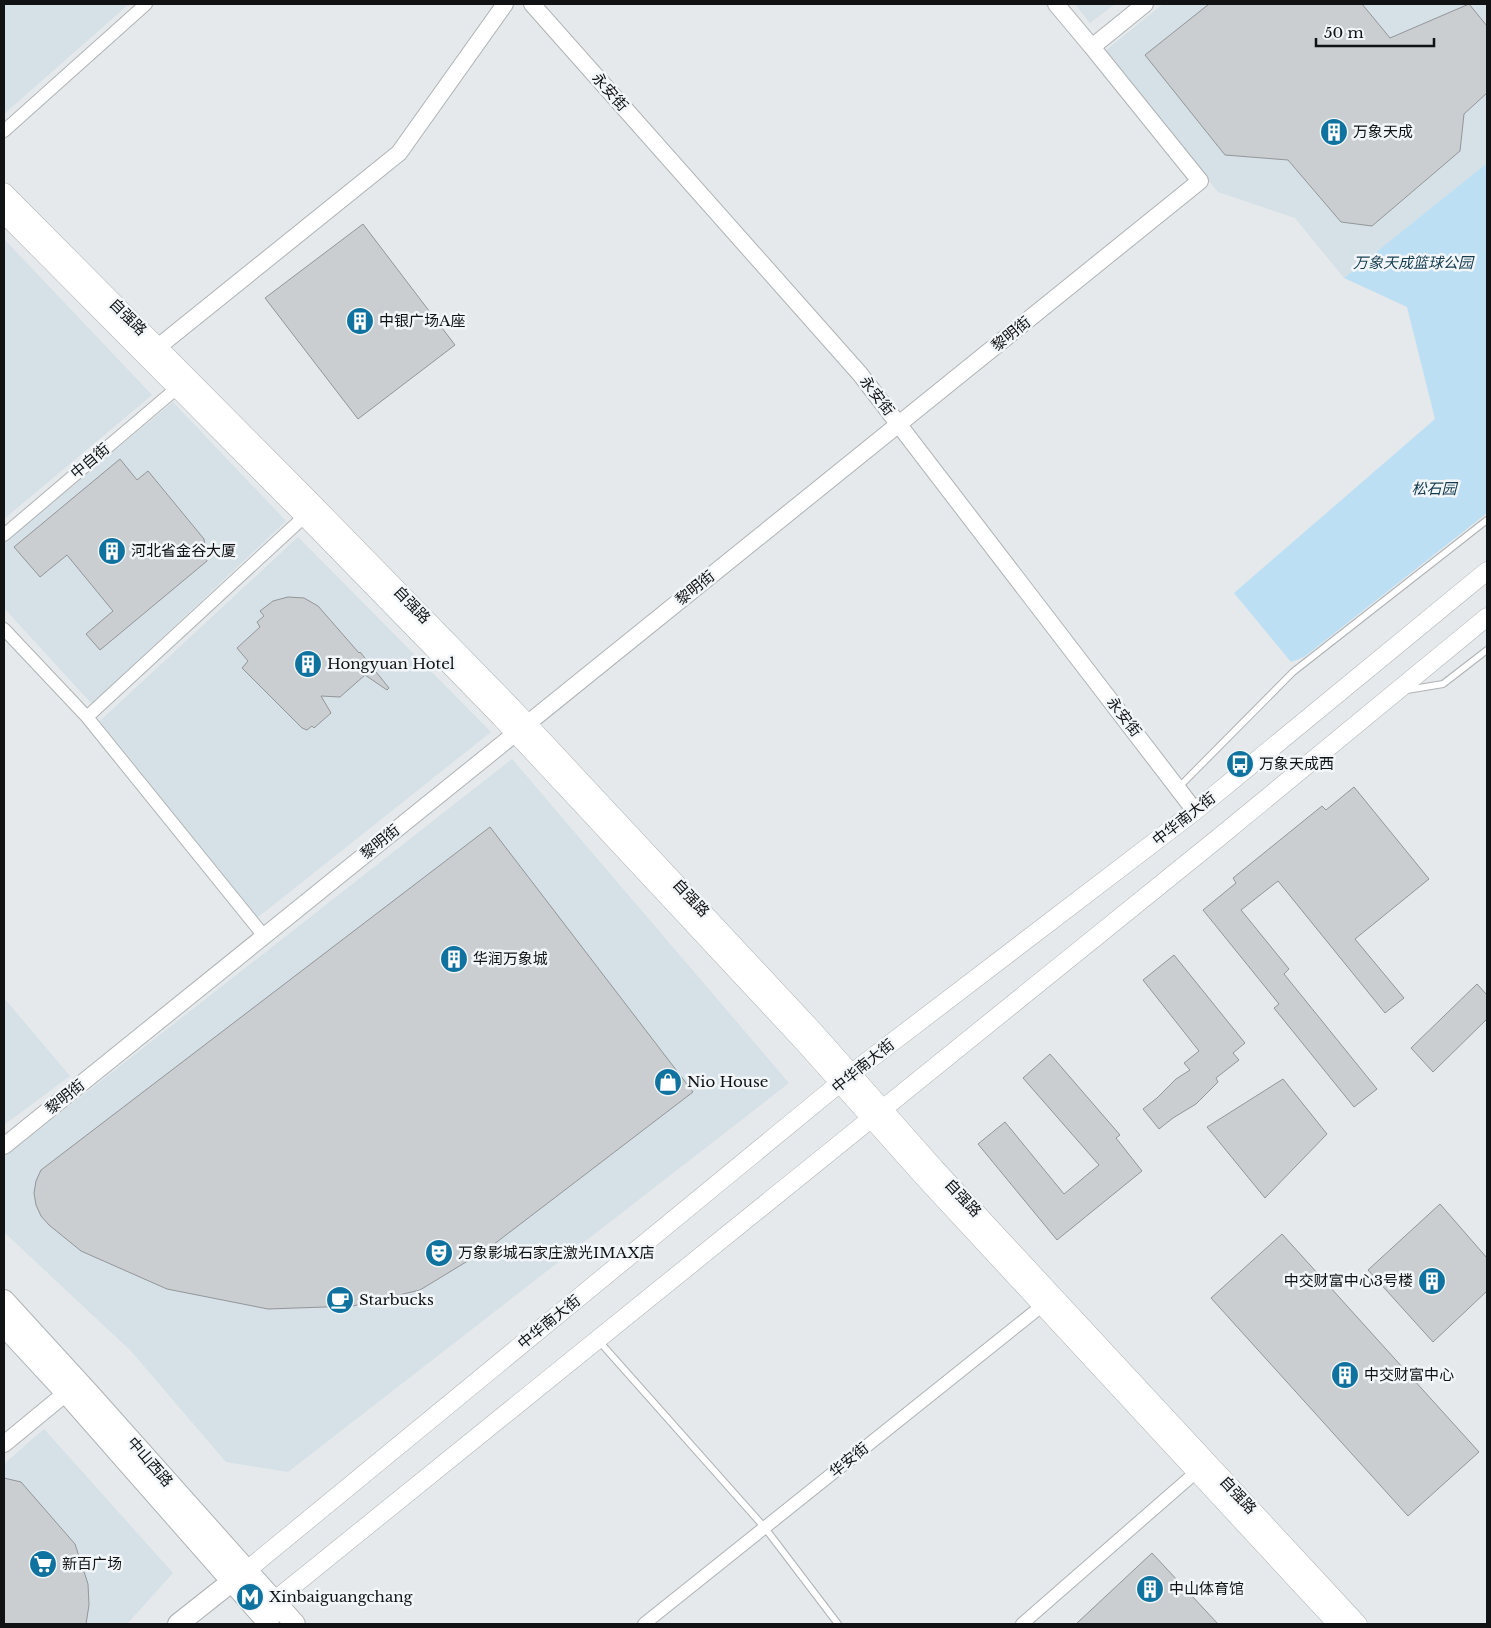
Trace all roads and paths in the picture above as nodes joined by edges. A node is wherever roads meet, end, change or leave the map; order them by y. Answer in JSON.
{"nodes":[{"id":1,"x":146,"y":4,"type":"edge"},
{"id":2,"x":505,"y":4,"type":"edge"},
{"id":3,"x":532,"y":4,"type":"edge"},
{"id":4,"x":1056,"y":4,"type":"edge"},
{"id":5,"x":1145,"y":4,"type":"edge"},
{"id":6,"x":1092,"y":47,"type":"junction"},
{"id":7,"x":4,"y":131,"type":"edge"},
{"id":8,"x":4,"y":192,"type":"edge"},
{"id":9,"x":4,"y":214,"type":"edge"},
{"id":10,"x":158,"y":347,"type":"junction"},
{"id":11,"x":177,"y":388,"type":"junction"},
{"id":12,"x":898,"y":424,"type":"junction"},
{"id":13,"x":305,"y":516,"type":"junction"},
{"id":14,"x":1487,"y":520,"type":"edge"},
{"id":15,"x":4,"y":535,"type":"edge"},
{"id":16,"x":1487,"y":571,"type":"edge"},
{"id":17,"x":1487,"y":616,"type":"edge"},
{"id":18,"x":4,"y":629,"type":"edge"},
{"id":19,"x":1487,"y":650,"type":"edge"},
{"id":20,"x":1396,"y":692,"type":"junction"},
{"id":21,"x":87,"y":717,"type":"junction"},
{"id":22,"x":522,"y":728,"type":"junction"},
{"id":23,"x":1178,"y":788,"type":"junction"},
{"id":24,"x":1196,"y":811,"type":"junction"},
{"id":25,"x":264,"y":936,"type":"junction"},
{"id":26,"x":846,"y":1078,"type":"junction"},
{"id":27,"x":877,"y":1114,"type":"junction"},
{"id":28,"x":4,"y":1146,"type":"edge"},
{"id":29,"x":4,"y":1300,"type":"edge"},
{"id":30,"x":1048,"y":1301,"type":"junction"},
{"id":31,"x":4,"y":1326,"type":"edge"},
{"id":32,"x":597,"y":1339,"type":"junction"},
{"id":33,"x":66,"y":1393,"type":"junction"},
{"id":34,"x":4,"y":1444,"type":"edge"},
{"id":35,"x":1202,"y":1467,"type":"junction"},
{"id":36,"x":765,"y":1528,"type":"junction"},
{"id":37,"x":239,"y":1576,"type":"junction"},
{"id":38,"x":262,"y":1616,"type":"edge"},
{"id":39,"x":178,"y":1624,"type":"edge"},
{"id":40,"x":295,"y":1624,"type":"edge"},
{"id":41,"x":644,"y":1624,"type":"edge"},
{"id":42,"x":838,"y":1624,"type":"edge"},
{"id":43,"x":1022,"y":1624,"type":"edge"},
{"id":44,"x":1337,"y":1624,"type":"edge"},
{"id":45,"x":1358,"y":1624,"type":"edge"}],
"edges":[{"from":1,"to":7,"type":"street"},
{"from":2,"to":10,"type":"street"},
{"from":3,"to":12,"type":"street","name":"永安街"},
{"from":4,"to":6,"type":"street"},
{"from":5,"to":6,"type":"street"},
{"from":6,"to":12,"type":"street","name":"黎明街"},
{"from":8,"to":10,"type":"main road","name":"自强路"},
{"from":9,"to":11,"type":"main road","name":"自强路"},
{"from":10,"to":22,"type":"main road","name":"自强路"},
{"from":11,"to":13,"type":"main road","name":"自强路"},
{"from":11,"to":15,"type":"street","name":"中自街"},
{"from":12,"to":22,"type":"street","name":"黎明街"},
{"from":12,"to":23,"type":"street","name":"永安街"},
{"from":13,"to":21,"type":"street"},
{"from":13,"to":22,"type":"main road","name":"自强路"},
{"from":14,"to":23,"type":"lane"},
{"from":16,"to":24,"type":"main road","name":"中华南大街"},
{"from":17,"to":20,"type":"main road"},
{"from":18,"to":21,"type":"street"},
{"from":19,"to":20,"type":"lane"},
{"from":20,"to":27,"type":"main road"},
{"from":21,"to":25,"type":"street"},
{"from":22,"to":25,"type":"street","name":"黎明街"},
{"from":22,"to":26,"type":"main road","name":"自强路"},
{"from":23,"to":24,"type":"street","name":"永安街"},
{"from":24,"to":26,"type":"main road","name":"中华南大街"},
{"from":25,"to":28,"type":"street","name":"黎明街"},
{"from":26,"to":27,"type":"main road","name":"自强路"},
{"from":26,"to":37,"type":"main road","name":"中华南大街"},
{"from":27,"to":30,"type":"main road","name":"自强路"},
{"from":27,"to":32,"type":"main road"},
{"from":29,"to":37,"type":"main road","name":"中山西路"},
{"from":30,"to":35,"type":"main road","name":"自强路"},
{"from":30,"to":36,"type":"street","name":"华安街"},
{"from":31,"to":33,"type":"main road","name":"中山西路"},
{"from":32,"to":36,"type":"lane"},
{"from":32,"to":38,"type":"main road"},
{"from":33,"to":34,"type":"street"},
{"from":33,"to":37,"type":"main road","name":"中山西路"},
{"from":35,"to":43,"type":"street"},
{"from":35,"to":44,"type":"main road","name":"自强路"},
{"from":35,"to":45,"type":"main road","name":"自强路"},
{"from":36,"to":41,"type":"street","name":"华安街"},
{"from":36,"to":42,"type":"lane"},
{"from":37,"to":38,"type":"main road","name":"中山西路"},
{"from":37,"to":39,"type":"main road"},
{"from":38,"to":40,"type":"main road","name":"中山西路"}]}
